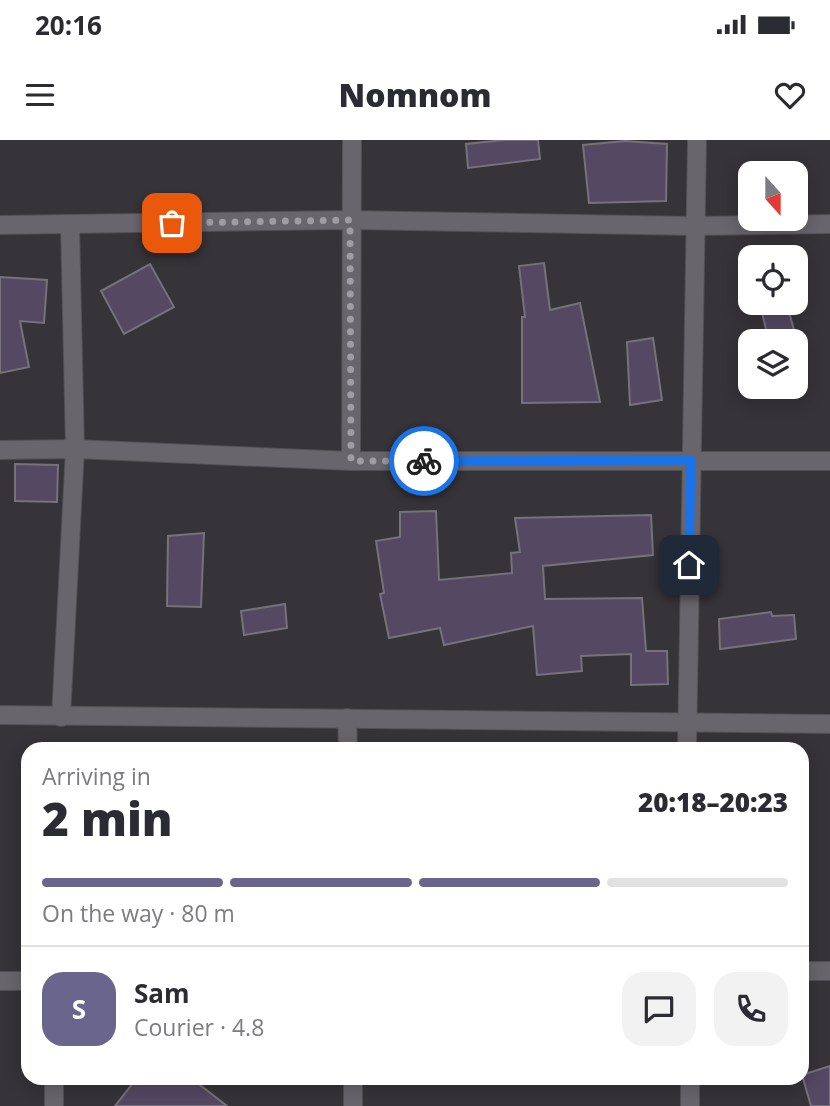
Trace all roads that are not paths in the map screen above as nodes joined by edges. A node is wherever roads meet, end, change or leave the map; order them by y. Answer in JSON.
{"nodes":[{"id":1,"x":352,"y":140,"type":"edge"},
{"id":2,"x":697,"y":140,"type":"edge"},
{"id":3,"x":350,"y":220,"type":"junction"},
{"id":4,"x":830,"y":224,"type":"edge"},
{"id":5,"x":0,"y":225,"type":"edge"},
{"id":6,"x":70,"y":225,"type":"junction"},
{"id":7,"x":694,"y":226,"type":"junction"},
{"id":8,"x":75,"y":449,"type":"junction"},
{"id":9,"x":0,"y":450,"type":"edge"},
{"id":10,"x":691,"y":460,"type":"junction"},
{"id":11,"x":351,"y":461,"type":"junction"},
{"id":12,"x":830,"y":461,"type":"edge"},
{"id":13,"x":0,"y":715,"type":"edge"},
{"id":14,"x":61,"y":717,"type":"junction"},
{"id":15,"x":346,"y":718,"type":"junction"},
{"id":16,"x":687,"y":722,"type":"junction"},
{"id":17,"x":830,"y":724,"type":"edge"},
{"id":18,"x":348,"y":742,"type":"edge"},
{"id":19,"x":687,"y":742,"type":"edge"},
{"id":20,"x":809,"y":971,"type":"edge"},
{"id":21,"x":830,"y":971,"type":"edge"},
{"id":22,"x":0,"y":981,"type":"edge"},
{"id":23,"x":21,"y":981,"type":"edge"},
{"id":24,"x":54,"y":1085,"type":"edge"},
{"id":25,"x":353,"y":1085,"type":"edge"},
{"id":26,"x":690,"y":1085,"type":"edge"},
{"id":27,"x":54,"y":1106,"type":"edge"},
{"id":28,"x":353,"y":1106,"type":"edge"},
{"id":29,"x":690,"y":1106,"type":"edge"}],
"edges":[{"from":1,"to":3,"type":"street"},
{"from":2,"to":7,"type":"street"},
{"from":3,"to":6,"type":"street"},
{"from":3,"to":7,"type":"street"},
{"from":3,"to":11,"type":"street"},
{"from":4,"to":7,"type":"street"},
{"from":5,"to":6,"type":"street"},
{"from":6,"to":8,"type":"street"},
{"from":7,"to":10,"type":"street"},
{"from":8,"to":9,"type":"street"},
{"from":8,"to":11,"type":"street"},
{"from":8,"to":14,"type":"street"},
{"from":10,"to":11,"type":"street"},
{"from":10,"to":12,"type":"street"},
{"from":10,"to":16,"type":"street"},
{"from":13,"to":14,"type":"street"},
{"from":14,"to":15,"type":"street"},
{"from":15,"to":16,"type":"street"},
{"from":15,"to":18,"type":"street"},
{"from":16,"to":17,"type":"street"},
{"from":16,"to":19,"type":"street"},
{"from":20,"to":21,"type":"street"},
{"from":22,"to":23,"type":"street"},
{"from":24,"to":27,"type":"street"},
{"from":25,"to":28,"type":"street"},
{"from":26,"to":29,"type":"street"}]}
